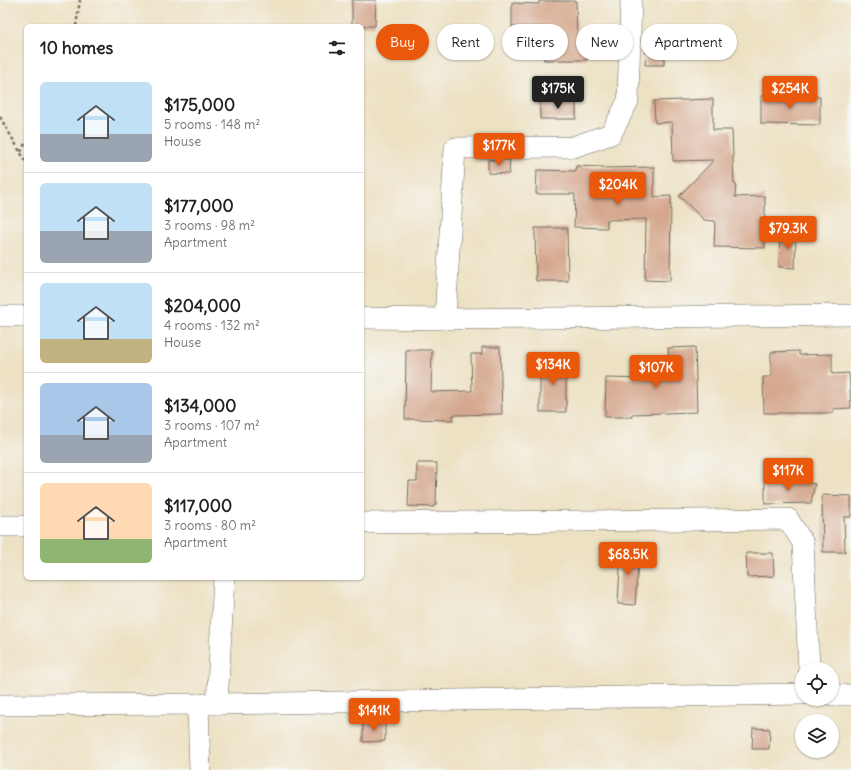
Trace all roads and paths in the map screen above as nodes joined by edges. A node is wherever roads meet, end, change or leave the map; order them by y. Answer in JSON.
{"nodes":[{"id":1,"x":80,"y":0,"type":"edge"},
{"id":2,"x":631,"y":0,"type":"edge"},
{"id":3,"x":76,"y":24,"type":"edge"},
{"id":4,"x":0,"y":117,"type":"edge"},
{"id":5,"x":24,"y":145,"type":"edge"},
{"id":6,"x":21,"y":152,"type":"junction"},
{"id":7,"x":24,"y":158,"type":"edge"},
{"id":8,"x":851,"y":315,"type":"edge"},
{"id":9,"x":0,"y":316,"type":"edge"},
{"id":10,"x":24,"y":316,"type":"edge"},
{"id":11,"x":364,"y":318,"type":"edge"},
{"id":12,"x":445,"y":319,"type":"junction"},
{"id":13,"x":364,"y":523,"type":"edge"},
{"id":14,"x":0,"y":526,"type":"edge"},
{"id":15,"x":24,"y":526,"type":"edge"},
{"id":16,"x":224,"y":580,"type":"edge"},
{"id":17,"x":809,"y":662,"type":"edge"},
{"id":18,"x":795,"y":694,"type":"edge"},
{"id":19,"x":839,"y":695,"type":"edge"},
{"id":20,"x":851,"y":696,"type":"edge"},
{"id":21,"x":208,"y":704,"type":"junction"},
{"id":22,"x":0,"y":705,"type":"edge"},
{"id":23,"x":200,"y":770,"type":"edge"}],
"edges":[{"from":1,"to":3,"type":"path"},
{"from":2,"to":12,"type":"street"},
{"from":4,"to":6,"type":"path"},
{"from":5,"to":6,"type":"path"},
{"from":6,"to":7,"type":"path"},
{"from":8,"to":12,"type":"street"},
{"from":9,"to":10,"type":"street"},
{"from":11,"to":12,"type":"street"},
{"from":13,"to":17,"type":"street"},
{"from":14,"to":15,"type":"street"},
{"from":16,"to":21,"type":"street"},
{"from":18,"to":21,"type":"street"},
{"from":19,"to":20,"type":"street"},
{"from":21,"to":22,"type":"street"},
{"from":21,"to":23,"type":"street"}]}
